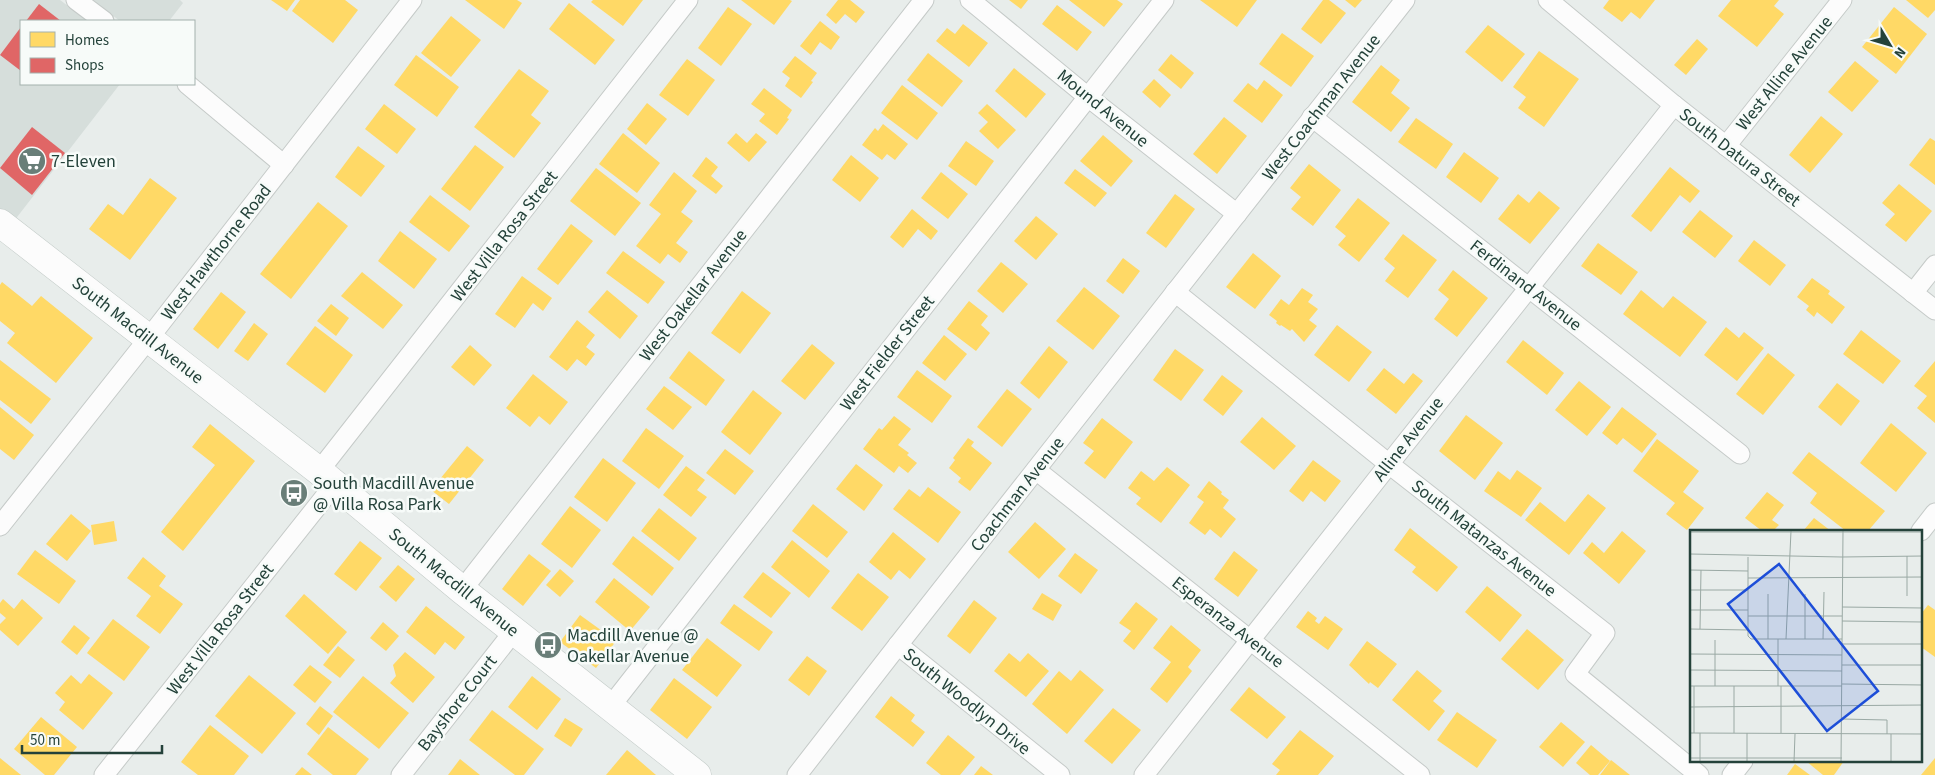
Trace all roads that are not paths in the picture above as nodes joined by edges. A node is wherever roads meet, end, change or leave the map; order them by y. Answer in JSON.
{"nodes":[{"id":1,"x":76,"y":0,"type":"edge"},
{"id":2,"x":412,"y":0,"type":"edge"},
{"id":3,"x":688,"y":0,"type":"edge"},
{"id":4,"x":924,"y":0,"type":"edge"},
{"id":5,"x":970,"y":0,"type":"edge"},
{"id":6,"x":1164,"y":0,"type":"edge"},
{"id":7,"x":1405,"y":0,"type":"edge"},
{"id":8,"x":1548,"y":0,"type":"edge"},
{"id":9,"x":1842,"y":0,"type":"edge"},
{"id":10,"x":103,"y":20,"type":"edge"},
{"id":11,"x":188,"y":85,"type":"edge"},
{"id":12,"x":1088,"y":97,"type":"junction"},
{"id":13,"x":1674,"y":105,"type":"junction"},
{"id":14,"x":1312,"y":117,"type":"junction"},
{"id":15,"x":1726,"y":146,"type":"junction"},
{"id":16,"x":284,"y":165,"type":"junction"},
{"id":17,"x":1237,"y":214,"type":"junction"},
{"id":18,"x":1,"y":226,"type":"edge"},
{"id":19,"x":1935,"y":265,"type":"edge"},
{"id":20,"x":1529,"y":287,"type":"junction"},
{"id":21,"x":1175,"y":292,"type":"junction"},
{"id":22,"x":1913,"y":293,"type":"junction"},
{"id":23,"x":1935,"y":310,"type":"edge"},
{"id":24,"x":149,"y":338,"type":"junction"},
{"id":25,"x":1740,"y":454,"type":"dead end"},
{"id":26,"x":1389,"y":464,"type":"junction"},
{"id":27,"x":1036,"y":470,"type":"junction"},
{"id":28,"x":327,"y":477,"type":"junction"},
{"id":29,"x":1935,"y":513,"type":"edge"},
{"id":30,"x":0,"y":526,"type":"edge"},
{"id":31,"x":1922,"y":530,"type":"edge"},
{"id":32,"x":462,"y":590,"type":"junction"},
{"id":33,"x":514,"y":631,"type":"junction"},
{"id":34,"x":1251,"y":641,"type":"junction"},
{"id":35,"x":898,"y":645,"type":"junction"},
{"id":36,"x":610,"y":707,"type":"junction"},
{"id":37,"x":1742,"y":762,"type":"edge"},
{"id":38,"x":104,"y":775,"type":"edge"},
{"id":39,"x":401,"y":775,"type":"edge"},
{"id":40,"x":697,"y":775,"type":"edge"},
{"id":41,"x":798,"y":775,"type":"edge"},
{"id":42,"x":1060,"y":775,"type":"edge"},
{"id":43,"x":1144,"y":775,"type":"edge"},
{"id":44,"x":1420,"y":775,"type":"edge"},
{"id":45,"x":1699,"y":775,"type":"edge"},
{"id":46,"x":1732,"y":775,"type":"edge"}],
"edges":[{"from":1,"to":10,"type":"street"},
{"from":2,"to":16,"type":"street","name":"West Hawthorne Road"},
{"from":3,"to":28,"type":"street","name":"West Villa Rosa Street"},
{"from":4,"to":32,"type":"street","name":"West Oakellar Avenue"},
{"from":5,"to":12,"type":"street","name":"Mound Avenue"},
{"from":6,"to":12,"type":"street","name":"West Fielder Street"},
{"from":7,"to":14,"type":"street","name":"West Coachman Avenue"},
{"from":8,"to":13,"type":"street","name":"South Datura Street"},
{"from":9,"to":15,"type":"street","name":"West Alline Avenue"},
{"from":11,"to":16,"type":"street"},
{"from":12,"to":17,"type":"street","name":"Mound Avenue"},
{"from":12,"to":36,"type":"street","name":"West Fielder Street"},
{"from":13,"to":15,"type":"street","name":"South Datura Street"},
{"from":13,"to":20,"type":"street","name":"Alline Avenue"},
{"from":14,"to":17,"type":"street","name":"West Coachman Avenue"},
{"from":14,"to":20,"type":"street","name":"Ferdinand Avenue"},
{"from":15,"to":22,"type":"street","name":"South Datura Street"},
{"from":16,"to":24,"type":"street","name":"West Hawthorne Road"},
{"from":17,"to":21,"type":"street","name":"Coachman Avenue"},
{"from":18,"to":24,"type":"street","name":"South Macdill Avenue"},
{"from":19,"to":22,"type":"street"},
{"from":20,"to":25,"type":"street","name":"Ferdinand Avenue"},
{"from":20,"to":26,"type":"street","name":"Alline Avenue"},
{"from":21,"to":26,"type":"street","name":"South Matanzas Avenue"},
{"from":21,"to":27,"type":"street","name":"Coachman Avenue"},
{"from":22,"to":23,"type":"street","name":"South Datura Street"},
{"from":24,"to":28,"type":"street","name":"South Macdill Avenue"},
{"from":24,"to":30,"type":"street","name":"West Hawthorne Road"},
{"from":26,"to":34,"type":"street","name":"Alline Avenue"},
{"from":26,"to":45,"type":"street","name":"South Matanzas Avenue"},
{"from":27,"to":34,"type":"street","name":"Esperanza Avenue"},
{"from":27,"to":35,"type":"street","name":"Coachman Avenue"},
{"from":28,"to":32,"type":"street","name":"South Macdill Avenue"},
{"from":28,"to":38,"type":"street","name":"West Villa Rosa Street"},
{"from":29,"to":31,"type":"street"},
{"from":32,"to":33,"type":"street","name":"South Macdill Avenue"},
{"from":33,"to":36,"type":"street","name":"South Macdill Avenue"},
{"from":33,"to":39,"type":"street","name":"Bayshore Court"},
{"from":34,"to":43,"type":"street","name":"Alline Avenue"},
{"from":34,"to":44,"type":"street","name":"Esperanza Avenue"},
{"from":35,"to":41,"type":"street","name":"Coachman Avenue"},
{"from":35,"to":42,"type":"street","name":"South Woodlyn Drive"},
{"from":36,"to":40,"type":"street","name":"South Macdill Avenue"},
{"from":37,"to":46,"type":"street"}]}
